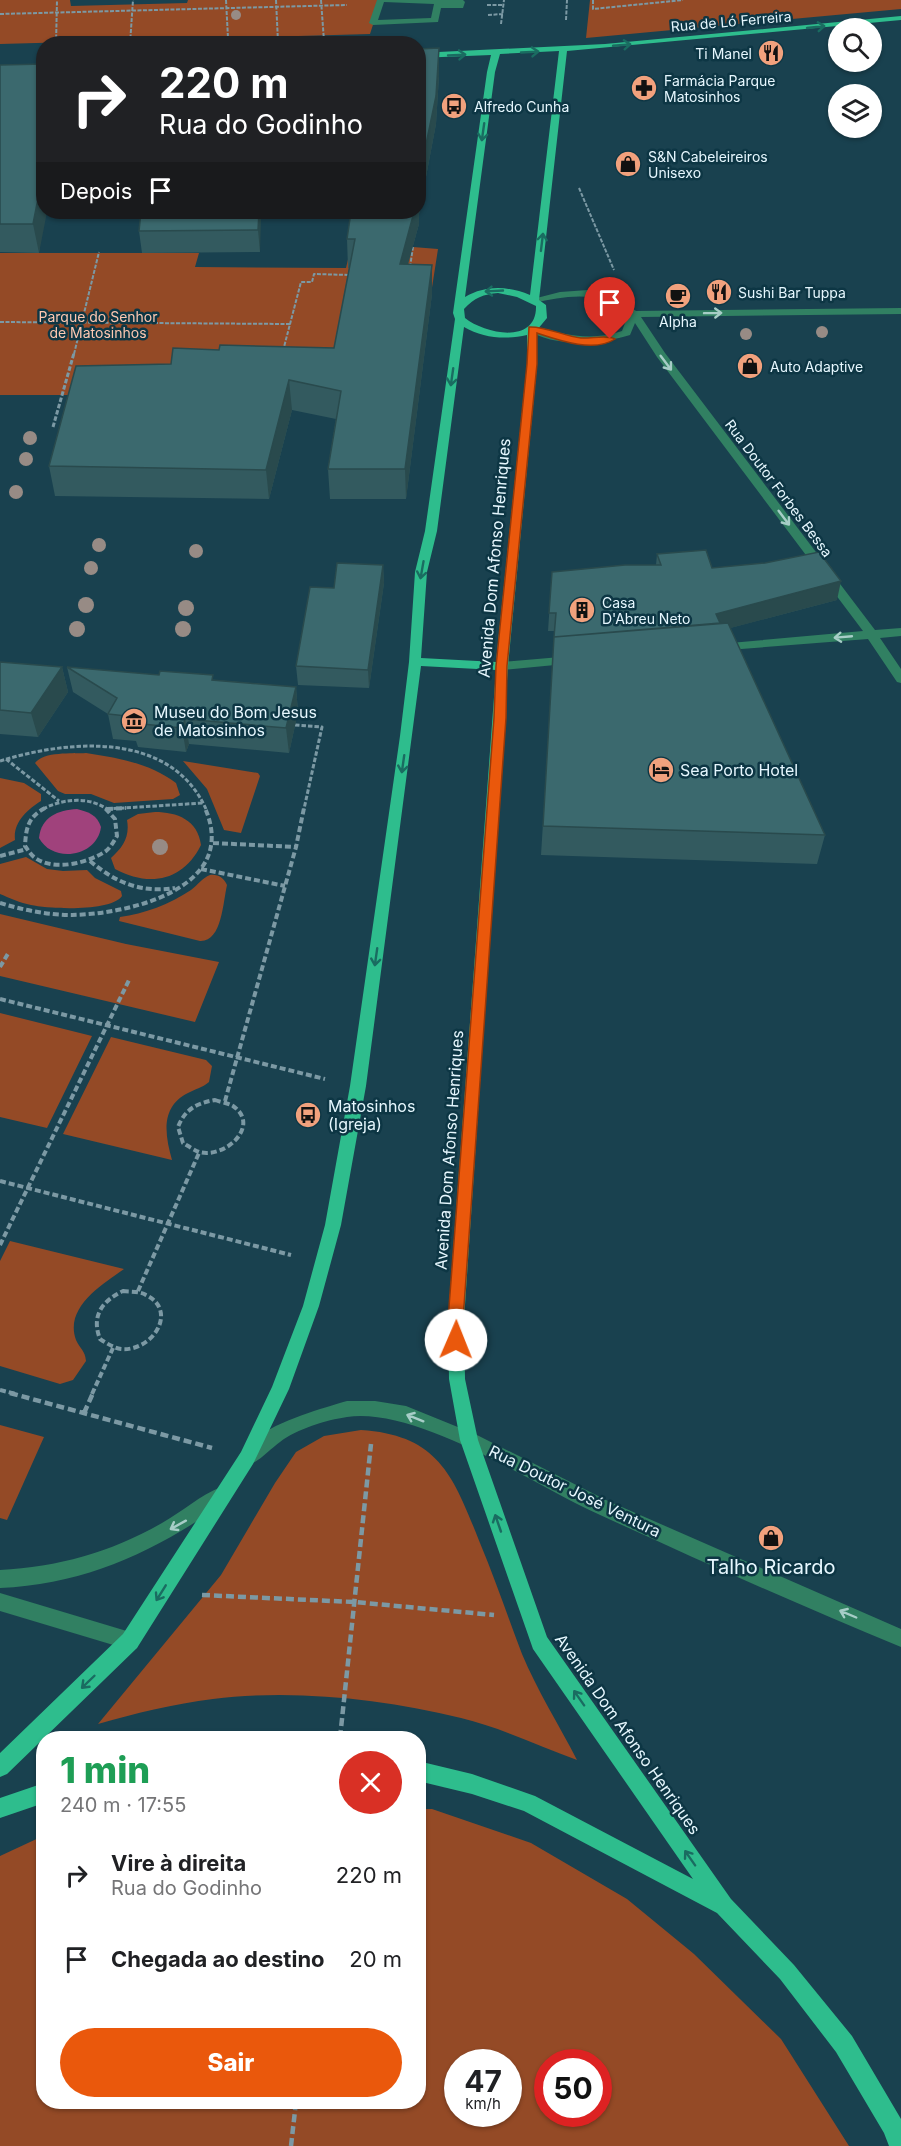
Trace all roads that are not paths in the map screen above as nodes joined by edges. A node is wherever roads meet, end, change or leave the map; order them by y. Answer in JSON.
{"nodes":[{"id":1,"x":460,"y":6,"type":"joint"},
{"id":2,"x":901,"y":18,"type":"edge"},
{"id":3,"x":563,"y":50,"type":"junction"},
{"id":4,"x":496,"y":53,"type":"junction"},
{"id":5,"x":426,"y":56,"type":"edge"},
{"id":6,"x":534,"y":300,"type":"junction"},
{"id":7,"x":901,"y":311,"type":"edge"},
{"id":8,"x":459,"y":314,"type":"junction"},
{"id":9,"x":633,"y":314,"type":"junction"},
{"id":10,"x":532,"y":329,"type":"junction"},
{"id":11,"x":901,"y":632,"type":"edge"},
{"id":12,"x":872,"y":634,"type":"junction"},
{"id":13,"x":710,"y":648,"type":"edge"},
{"id":14,"x":583,"y":659,"type":"edge"},
{"id":15,"x":415,"y":662,"type":"junction"},
{"id":16,"x":502,"y":666,"type":"junction"},
{"id":17,"x":901,"y":679,"type":"edge"},
{"id":18,"x":469,"y":1440,"type":"junction"},
{"id":19,"x":247,"y":1458,"type":"junction"},
{"id":20,"x":226,"y":1491,"type":"junction"},
{"id":21,"x":0,"y":1579,"type":"edge"},
{"id":22,"x":0,"y":1602,"type":"edge"},
{"id":23,"x":901,"y":1638,"type":"edge"},
{"id":24,"x":130,"y":1641,"type":"junction"},
{"id":25,"x":37,"y":1731,"type":"edge"},
{"id":26,"x":36,"y":1732,"type":"edge"},
{"id":27,"x":0,"y":1767,"type":"edge"},
{"id":28,"x":426,"y":1773,"type":"edge"},
{"id":29,"x":36,"y":1796,"type":"edge"},
{"id":30,"x":0,"y":1808,"type":"edge"},
{"id":31,"x":724,"y":1906,"type":"junction"},
{"id":32,"x":900,"y":2146,"type":"edge"}],
"edges":[{"from":1,"to":1,"type":"street"},
{"from":3,"to":2,"type":"main road","name":"Rua de Ló Ferreira","one_way":true},
{"from":4,"to":3,"type":"main road","name":"Rua de Ló Ferreira","one_way":true},
{"from":6,"to":3,"type":"main road","name":"Avenida Dom Afonso Henriques","one_way":true},
{"from":5,"to":4,"type":"main road","name":"Rua de Ló Ferreira","one_way":true},
{"from":4,"to":8,"type":"main road","one_way":true},
{"from":6,"to":8,"type":"main road","one_way":true},
{"from":6,"to":9,"type":"street"},
{"from":6,"to":10,"type":"main road","name":"Avenida Dom Afonso Henriques"},
{"from":9,"to":7,"type":"street","one_way":true},
{"from":8,"to":10,"type":"main road"},
{"from":8,"to":15,"type":"main road","one_way":true},
{"from":9,"to":10,"type":"street"},
{"from":9,"to":12,"type":"street","name":"Rua Doutor Forbes Bessa","one_way":true},
{"from":10,"to":16,"type":"main road","name":"Avenida Dom Afonso Henriques"},
{"from":11,"to":12,"type":"street"},
{"from":12,"to":13,"type":"street","one_way":true},
{"from":12,"to":17,"type":"street","name":"Rua Doutor Forbes Bessa"},
{"from":14,"to":16,"type":"street"},
{"from":15,"to":16,"type":"main road"},
{"from":15,"to":19,"type":"main road","one_way":true},
{"from":16,"to":18,"type":"main road","name":"Avenida Dom Afonso Henriques"},
{"from":18,"to":19,"type":"street","name":"Rua Doutor José Ventura","one_way":true},
{"from":23,"to":18,"type":"street","name":"Rua Doutor José Ventura","one_way":true},
{"from":31,"to":18,"type":"main road","name":"Avenida Dom Afonso Henriques","one_way":true},
{"from":19,"to":20,"type":"main road"},
{"from":20,"to":21,"type":"street","one_way":true},
{"from":20,"to":24,"type":"main road","one_way":true},
{"from":22,"to":24,"type":"street"},
{"from":24,"to":25,"type":"main road","one_way":true},
{"from":26,"to":27,"type":"main road","one_way":true},
{"from":28,"to":31,"type":"main road"},
{"from":29,"to":30,"type":"main road"},
{"from":31,"to":32,"type":"main road"}]}
